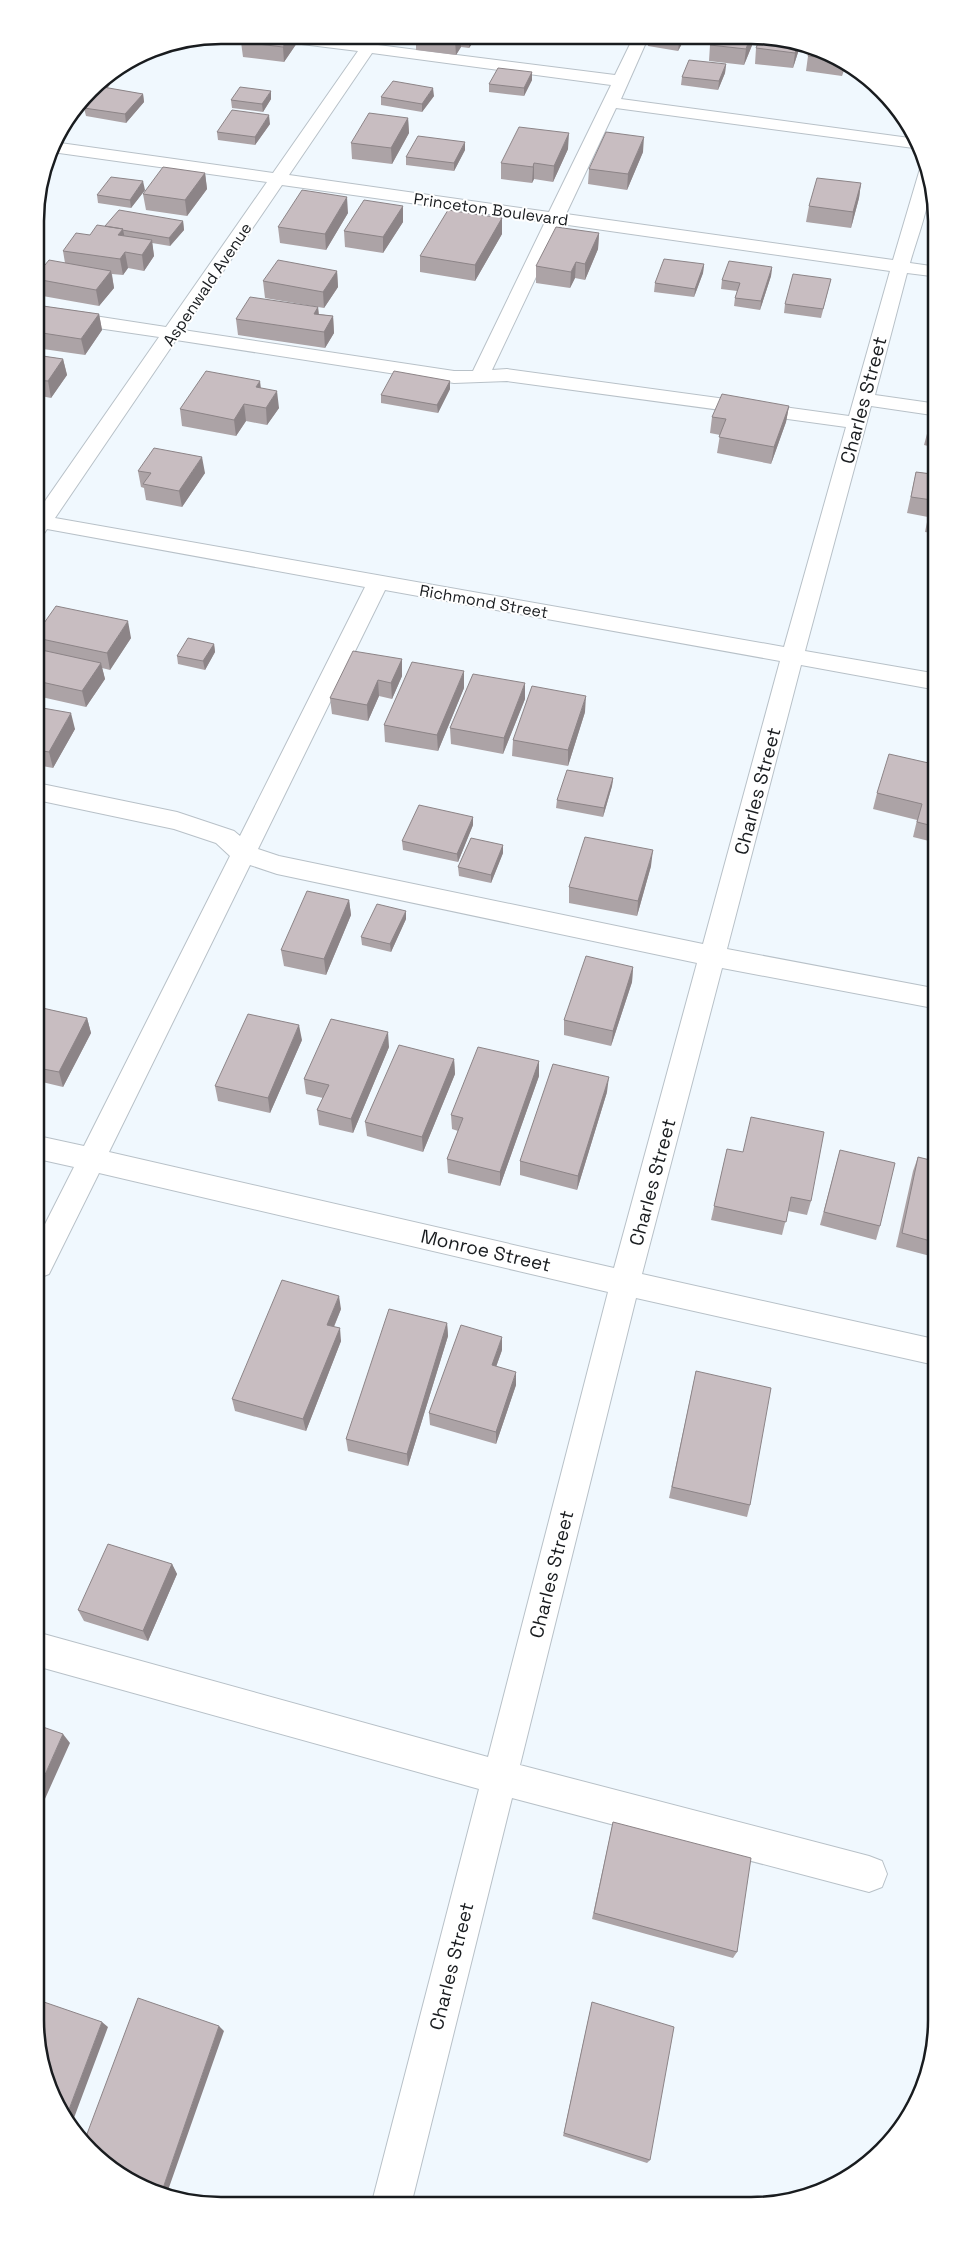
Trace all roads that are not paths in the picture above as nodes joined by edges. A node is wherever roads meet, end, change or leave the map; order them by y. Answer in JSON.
{"nodes":[{"id":1,"x":371,"y":44,"type":"edge"},
{"id":2,"x":385,"y":44,"type":"edge"},
{"id":3,"x":637,"y":44,"type":"edge"},
{"id":4,"x":621,"y":81,"type":"junction"},
{"id":5,"x":610,"y":102,"type":"junction"},
{"id":6,"x":910,"y":143,"type":"edge"},
{"id":7,"x":59,"y":148,"type":"edge"},
{"id":8,"x":278,"y":178,"type":"junction"},
{"id":9,"x":924,"y":181,"type":"edge"},
{"id":10,"x":555,"y":218,"type":"junction"},
{"id":11,"x":900,"y":267,"type":"junction"},
{"id":12,"x":928,"y":271,"type":"edge"},
{"id":13,"x":44,"y":314,"type":"edge"},
{"id":14,"x":173,"y":334,"type":"junction"},
{"id":15,"x":480,"y":375,"type":"junction"},
{"id":16,"x":928,"y":409,"type":"edge"},
{"id":17,"x":860,"y":411,"type":"junction"},
{"id":18,"x":44,"y":516,"type":"edge"},
{"id":19,"x":44,"y":525,"type":"edge"},
{"id":20,"x":379,"y":581,"type":"junction"},
{"id":21,"x":792,"y":658,"type":"junction"},
{"id":22,"x":928,"y":680,"type":"edge"},
{"id":23,"x":44,"y":793,"type":"edge"},
{"id":24,"x":244,"y":854,"type":"junction"},
{"id":25,"x":713,"y":955,"type":"junction"},
{"id":26,"x":928,"y":997,"type":"edge"},
{"id":27,"x":44,"y":1148,"type":"edge"},
{"id":28,"x":90,"y":1159,"type":"junction"},
{"id":29,"x":44,"y":1255,"type":"edge"},
{"id":30,"x":625,"y":1283,"type":"junction"},
{"id":31,"x":928,"y":1351,"type":"edge"},
{"id":32,"x":44,"y":1651,"type":"edge"},
{"id":33,"x":499,"y":1777,"type":"junction"},
{"id":34,"x":869,"y":1874,"type":"dead end"},
{"id":35,"x":393,"y":2197,"type":"edge"}],
"edges":[{"from":1,"to":8,"type":"street","name":"Aspenwald Avenue"},
{"from":2,"to":4,"type":"street"},
{"from":3,"to":4,"type":"street"},
{"from":4,"to":5,"type":"street"},
{"from":5,"to":6,"type":"street"},
{"from":5,"to":10,"type":"street"},
{"from":7,"to":8,"type":"street","name":"Princeton Boulevard"},
{"from":8,"to":10,"type":"street","name":"Princeton Boulevard"},
{"from":8,"to":14,"type":"street","name":"Aspenwald Avenue"},
{"from":9,"to":11,"type":"street","name":"Charles Street"},
{"from":10,"to":11,"type":"street","name":"Princeton Boulevard"},
{"from":10,"to":15,"type":"street"},
{"from":11,"to":12,"type":"street","name":"Princeton Boulevard"},
{"from":11,"to":17,"type":"street","name":"Charles Street"},
{"from":13,"to":14,"type":"street"},
{"from":14,"to":15,"type":"street"},
{"from":14,"to":18,"type":"street","name":"Aspenwald Avenue"},
{"from":15,"to":17,"type":"street"},
{"from":16,"to":17,"type":"street"},
{"from":17,"to":21,"type":"street","name":"Charles Street"},
{"from":19,"to":20,"type":"street","name":"Richmond Street"},
{"from":20,"to":21,"type":"street","name":"Richmond Street"},
{"from":20,"to":24,"type":"street"},
{"from":21,"to":22,"type":"street","name":"Richmond Street"},
{"from":21,"to":25,"type":"street","name":"Charles Street"},
{"from":23,"to":24,"type":"street"},
{"from":24,"to":25,"type":"street"},
{"from":24,"to":28,"type":"street"},
{"from":25,"to":26,"type":"street"},
{"from":25,"to":30,"type":"street","name":"Charles Street"},
{"from":27,"to":28,"type":"street","name":"Monroe Street"},
{"from":28,"to":29,"type":"street"},
{"from":28,"to":30,"type":"street","name":"Monroe Street"},
{"from":30,"to":31,"type":"street","name":"Monroe Street"},
{"from":30,"to":33,"type":"street","name":"Charles Street"},
{"from":32,"to":33,"type":"street"},
{"from":33,"to":34,"type":"street"},
{"from":33,"to":35,"type":"street","name":"Charles Street"}]}
